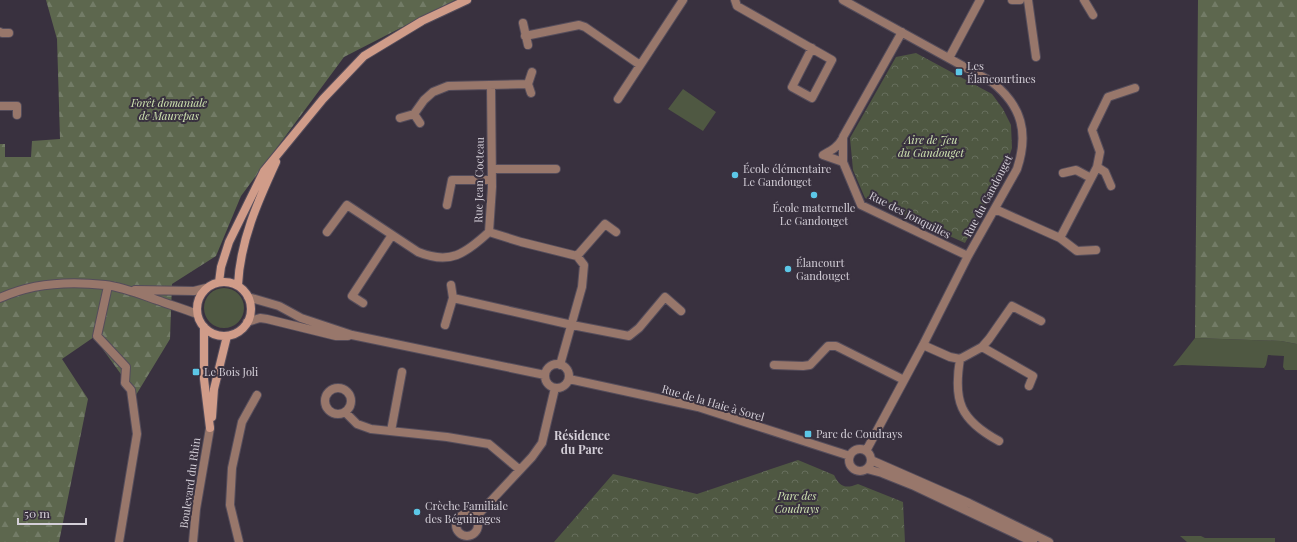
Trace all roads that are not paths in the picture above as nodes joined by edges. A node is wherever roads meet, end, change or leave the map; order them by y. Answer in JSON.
{"nodes":[{"id":1,"x":467,"y":0,"type":"edge"},
{"id":2,"x":683,"y":0,"type":"edge"},
{"id":3,"x":735,"y":0,"type":"edge"},
{"id":4,"x":843,"y":0,"type":"edge"},
{"id":5,"x":980,"y":0,"type":"edge"},
{"id":6,"x":1012,"y":0,"type":"edge"},
{"id":7,"x":1020,"y":0,"type":"edge"},
{"id":8,"x":1028,"y":0,"type":"edge"},
{"id":9,"x":1084,"y":0,"type":"edge"},
{"id":10,"x":1093,"y":15,"type":"dead end"},
{"id":11,"x":523,"y":23,"type":"dead end"},
{"id":12,"x":0,"y":32,"type":"edge"},
{"id":13,"x":902,"y":32,"type":"junction"},
{"id":14,"x":9,"y":33,"type":"dead end"},
{"id":15,"x":525,"y":36,"type":"junction"},
{"id":16,"x":528,"y":45,"type":"dead end"},
{"id":17,"x":812,"y":48,"type":"junction"},
{"id":18,"x":1036,"y":57,"type":"dead end"},
{"id":19,"x":949,"y":58,"type":"junction"},
{"id":20,"x":640,"y":65,"type":"junction"},
{"id":21,"x":532,"y":72,"type":"dead end"},
{"id":22,"x":528,"y":84,"type":"junction"},
{"id":23,"x":491,"y":85,"type":"junction"},
{"id":24,"x":1134,"y":88,"type":"dead end"},
{"id":25,"x":532,"y":93,"type":"dead end"},
{"id":26,"x":618,"y":99,"type":"dead end"},
{"id":27,"x":0,"y":106,"type":"edge"},
{"id":28,"x":414,"y":114,"type":"junction"},
{"id":29,"x":17,"y":115,"type":"dead end"},
{"id":30,"x":400,"y":118,"type":"dead end"},
{"id":31,"x":420,"y":123,"type":"dead end"},
{"id":32,"x":843,"y":138,"type":"junction"},
{"id":33,"x":280,"y":154,"type":"junction"},
{"id":34,"x":842,"y":162,"type":"junction"},
{"id":35,"x":1097,"y":167,"type":"junction"},
{"id":36,"x":492,"y":169,"type":"junction"},
{"id":37,"x":556,"y":169,"type":"dead end"},
{"id":38,"x":1063,"y":173,"type":"dead end"},
{"id":39,"x":1091,"y":178,"type":"junction"},
{"id":40,"x":492,"y":180,"type":"junction"},
{"id":41,"x":1111,"y":186,"type":"dead end"},
{"id":42,"x":447,"y":205,"type":"dead end"},
{"id":43,"x":995,"y":209,"type":"junction"},
{"id":44,"x":327,"y":232,"type":"dead end"},
{"id":45,"x":489,"y":232,"type":"junction"},
{"id":46,"x":616,"y":232,"type":"dead end"},
{"id":47,"x":392,"y":234,"type":"junction"},
{"id":48,"x":1060,"y":238,"type":"junction"},
{"id":49,"x":1096,"y":250,"type":"dead end"},
{"id":50,"x":578,"y":256,"type":"junction"},
{"id":51,"x":968,"y":256,"type":"junction"},
{"id":52,"x":219,"y":282,"type":"junction"},
{"id":53,"x":238,"y":285,"type":"junction"},
{"id":54,"x":451,"y":285,"type":"dead end"},
{"id":55,"x":108,"y":286,"type":"junction"},
{"id":56,"x":206,"y":288,"type":"junction"},
{"id":57,"x":127,"y":290,"type":"junction"},
{"id":58,"x":248,"y":296,"type":"junction"},
{"id":59,"x":0,"y":298,"type":"edge"},
{"id":60,"x":453,"y":298,"type":"junction"},
{"id":61,"x":363,"y":303,"type":"dead end"},
{"id":62,"x":681,"y":311,"type":"dead end"},
{"id":63,"x":198,"y":314,"type":"junction"},
{"id":64,"x":248,"y":322,"type":"junction"},
{"id":65,"x":1041,"y":322,"type":"dead end"},
{"id":66,"x":445,"y":325,"type":"dead end"},
{"id":67,"x":572,"y":325,"type":"junction"},
{"id":68,"x":204,"y":327,"type":"junction"},
{"id":69,"x":352,"y":335,"type":"junction"},
{"id":70,"x":227,"y":336,"type":"junction"},
{"id":71,"x":923,"y":345,"type":"junction"},
{"id":72,"x":982,"y":347,"type":"junction"},
{"id":73,"x":960,"y":359,"type":"junction"},
{"id":74,"x":560,"y":365,"type":"junction"},
{"id":75,"x":774,"y":365,"type":"dead end"},
{"id":76,"x":402,"y":372,"type":"dead end"},
{"id":77,"x":545,"y":374,"type":"junction"},
{"id":78,"x":569,"y":379,"type":"junction"},
{"id":79,"x":904,"y":380,"type":"junction"},
{"id":80,"x":1029,"y":386,"type":"dead end"},
{"id":81,"x":555,"y":388,"type":"junction"},
{"id":82,"x":257,"y":395,"type":"dead end"},
{"id":83,"x":345,"y":412,"type":"dead end"},
{"id":84,"x":210,"y":428,"type":"junction"},
{"id":85,"x":392,"y":431,"type":"junction"},
{"id":86,"x":999,"y":441,"type":"dead end"},
{"id":87,"x":866,"y":451,"type":"junction"},
{"id":88,"x":850,"y":456,"type":"junction"},
{"id":89,"x":871,"y":460,"type":"junction"},
{"id":90,"x":867,"y":469,"type":"junction"},
{"id":91,"x":520,"y":470,"type":"junction"},
{"id":92,"x":475,"y":518,"type":"dead end"},
{"id":93,"x":119,"y":542,"type":"edge"},
{"id":94,"x":193,"y":542,"type":"edge"},
{"id":95,"x":239,"y":542,"type":"edge"},
{"id":96,"x":1033,"y":542,"type":"edge"},
{"id":97,"x":1049,"y":542,"type":"edge"}],
"edges":[{"from":1,"to":33,"type":"street"},
{"from":2,"to":20,"type":"street"},
{"from":3,"to":17,"type":"street"},
{"from":4,"to":13,"type":"street","name":"Rue du Gandouget"},
{"from":5,"to":19,"type":"street"},
{"from":6,"to":7,"type":"street"},
{"from":8,"to":18,"type":"street"},
{"from":9,"to":10,"type":"street"},
{"from":11,"to":15,"type":"street"},
{"from":12,"to":14,"type":"street"},
{"from":13,"to":19,"type":"street","name":"Rue du Gandouget"},
{"from":13,"to":32,"type":"street","name":"Rue des Jonquilles"},
{"from":15,"to":16,"type":"street"},
{"from":15,"to":20,"type":"street"},
{"from":17,"to":17,"type":"street"},
{"from":19,"to":43,"type":"street","name":"Rue du Gandouget"},
{"from":20,"to":26,"type":"street"},
{"from":21,"to":22,"type":"street"},
{"from":22,"to":23,"type":"street"},
{"from":22,"to":25,"type":"street"},
{"from":23,"to":28,"type":"street"},
{"from":23,"to":36,"type":"street","name":"Rue Jean Cocteau"},
{"from":24,"to":35,"type":"street"},
{"from":27,"to":29,"type":"street"},
{"from":28,"to":30,"type":"street"},
{"from":28,"to":31,"type":"street"},
{"from":32,"to":34,"type":"street","name":"Rue des Jonquilles"},
{"from":32,"to":34,"type":"street","name":"Rue des Jonquilles"},
{"from":33,"to":52,"type":"street"},
{"from":33,"to":53,"type":"street"},
{"from":34,"to":51,"type":"street","name":"Rue des Jonquilles"},
{"from":35,"to":39,"type":"street"},
{"from":35,"to":41,"type":"street"},
{"from":36,"to":37,"type":"street"},
{"from":36,"to":40,"type":"street","name":"Rue Jean Cocteau"},
{"from":38,"to":39,"type":"street"},
{"from":39,"to":48,"type":"street"},
{"from":40,"to":42,"type":"street"},
{"from":40,"to":45,"type":"street","name":"Rue Jean Cocteau"},
{"from":43,"to":48,"type":"street"},
{"from":43,"to":51,"type":"street","name":"Rue du Gandouget"},
{"from":44,"to":47,"type":"street"},
{"from":45,"to":47,"type":"street"},
{"from":45,"to":50,"type":"street","name":"Rue Jean Cocteau"},
{"from":46,"to":50,"type":"street"},
{"from":47,"to":61,"type":"street"},
{"from":48,"to":49,"type":"street"},
{"from":50,"to":67,"type":"street"},
{"from":51,"to":71,"type":"street","name":"Rue du Gandouget"},
{"from":52,"to":53,"type":"street"},
{"from":52,"to":56,"type":"street"},
{"from":53,"to":58,"type":"street"},
{"from":54,"to":60,"type":"street"},
{"from":55,"to":57,"type":"street"},
{"from":55,"to":59,"type":"street"},
{"from":55,"to":93,"type":"street"},
{"from":56,"to":57,"type":"street"},
{"from":56,"to":63,"type":"street"},
{"from":57,"to":63,"type":"street"},
{"from":58,"to":64,"type":"street"},
{"from":58,"to":69,"type":"street"},
{"from":60,"to":66,"type":"street"},
{"from":60,"to":67,"type":"street"},
{"from":62,"to":67,"type":"street"},
{"from":63,"to":68,"type":"street"},
{"from":64,"to":69,"type":"street"},
{"from":64,"to":70,"type":"street"},
{"from":65,"to":72,"type":"street"},
{"from":67,"to":74,"type":"street"},
{"from":68,"to":70,"type":"street"},
{"from":68,"to":84,"type":"street","name":"Boulevard du Rhin"},
{"from":69,"to":77,"type":"street"},
{"from":70,"to":84,"type":"street","name":"Boulevard du Rhin"},
{"from":71,"to":73,"type":"street"},
{"from":71,"to":79,"type":"street","name":"Rue du Gandouget"},
{"from":72,"to":73,"type":"street"},
{"from":72,"to":80,"type":"street"},
{"from":73,"to":86,"type":"street"},
{"from":74,"to":77,"type":"street"},
{"from":74,"to":78,"type":"street"},
{"from":75,"to":79,"type":"street"},
{"from":76,"to":85,"type":"street"},
{"from":77,"to":81,"type":"street"},
{"from":78,"to":81,"type":"street"},
{"from":78,"to":88,"type":"street","name":"Rue de la Haie à Sorel"},
{"from":79,"to":87,"type":"street","name":"Rue du Gandouget"},
{"from":81,"to":91,"type":"street"},
{"from":82,"to":95,"type":"street"},
{"from":83,"to":85,"type":"street"},
{"from":84,"to":94,"type":"street","name":"Boulevard du Rhin"},
{"from":85,"to":91,"type":"street"},
{"from":87,"to":88,"type":"street"},
{"from":87,"to":89,"type":"street"},
{"from":88,"to":90,"type":"street"},
{"from":89,"to":90,"type":"street"},
{"from":89,"to":97,"type":"street"},
{"from":90,"to":96,"type":"street"},
{"from":91,"to":92,"type":"street"}]}
